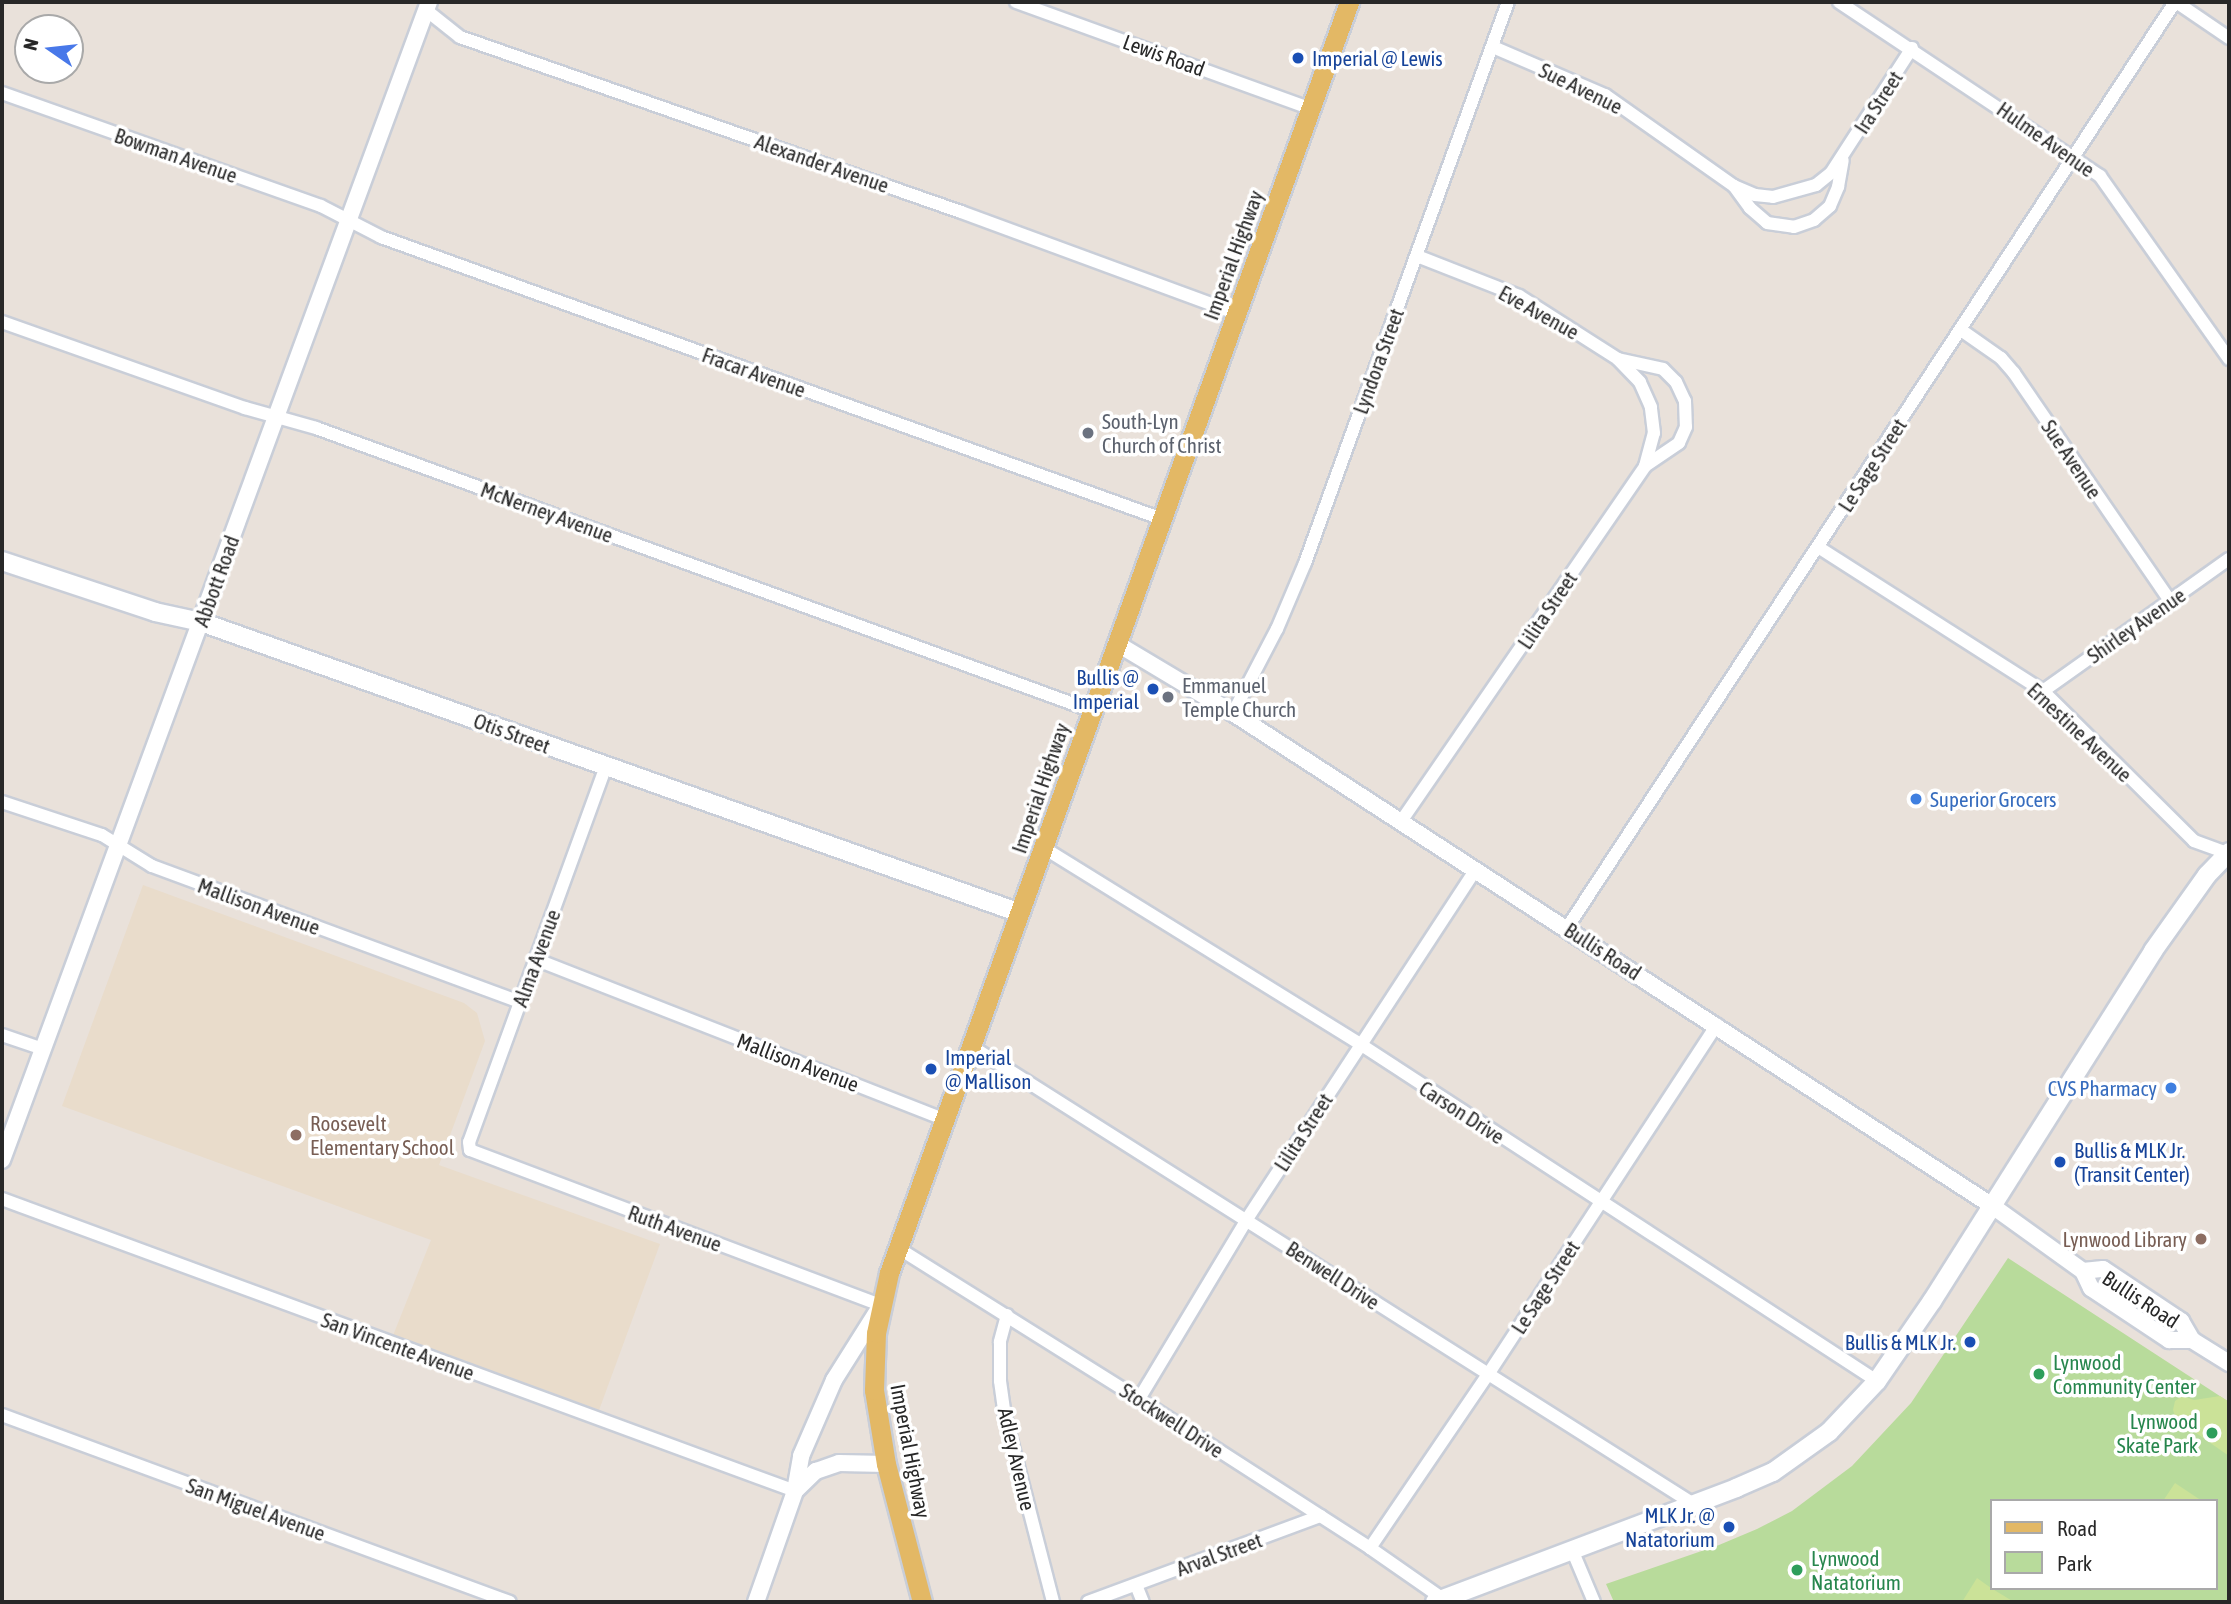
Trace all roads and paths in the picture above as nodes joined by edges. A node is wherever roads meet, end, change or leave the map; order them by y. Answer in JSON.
{"nodes":[{"id":1,"x":1016,"y":2,"type":"edge"},
{"id":2,"x":1349,"y":2,"type":"edge"},
{"id":3,"x":1508,"y":2,"type":"edge"},
{"id":4,"x":1839,"y":2,"type":"edge"},
{"id":5,"x":2175,"y":2,"type":"edge"},
{"id":6,"x":423,"y":4,"type":"edge"},
{"id":7,"x":2229,"y":38,"type":"edge"},
{"id":8,"x":1493,"y":47,"type":"junction"},
{"id":9,"x":1912,"y":48,"type":"junction"},
{"id":10,"x":2,"y":93,"type":"edge"},
{"id":11,"x":1311,"y":108,"type":"junction"},
{"id":12,"x":1843,"y":157,"type":"junction"},
{"id":13,"x":2074,"y":157,"type":"junction"},
{"id":14,"x":1734,"y":186,"type":"junction"},
{"id":15,"x":1794,"y":194,"type":"joint"},
{"id":16,"x":348,"y":220,"type":"junction"},
{"id":17,"x":1794,"y":227,"type":"joint"},
{"id":18,"x":1417,"y":256,"type":"junction"},
{"id":19,"x":1236,"y":313,"type":"junction"},
{"id":20,"x":2,"y":322,"type":"edge"},
{"id":21,"x":1961,"y":330,"type":"junction"},
{"id":22,"x":1618,"y":359,"type":"junction"},
{"id":23,"x":2229,"y":359,"type":"edge"},
{"id":24,"x":1685,"y":401,"type":"joint"},
{"id":25,"x":1651,"y":407,"type":"joint"},
{"id":26,"x":277,"y":415,"type":"junction"},
{"id":27,"x":1645,"y":466,"type":"junction"},
{"id":28,"x":1162,"y":519,"type":"junction"},
{"id":29,"x":1818,"y":547,"type":"junction"},
{"id":30,"x":2229,"y":559,"type":"edge"},
{"id":31,"x":2,"y":561,"type":"edge"},
{"id":32,"x":2170,"y":601,"type":"junction"},
{"id":33,"x":201,"y":622,"type":"junction"},
{"id":34,"x":1116,"y":643,"type":"junction"},
{"id":35,"x":2043,"y":691,"type":"junction"},
{"id":36,"x":1090,"y":710,"type":"junction"},
{"id":37,"x":1233,"y":713,"type":"junction"},
{"id":38,"x":606,"y":766,"type":"junction"},
{"id":39,"x":2,"y":802,"type":"edge"},
{"id":40,"x":1400,"y":823,"type":"junction"},
{"id":41,"x":118,"y":846,"type":"junction"},
{"id":42,"x":1044,"y":848,"type":"junction"},
{"id":43,"x":2229,"y":853,"type":"edge"},
{"id":44,"x":1475,"y":870,"type":"junction"},
{"id":45,"x":1020,"y":913,"type":"junction"},
{"id":46,"x":1567,"y":928,"type":"junction"},
{"id":47,"x":535,"y":959,"type":"junction"},
{"id":48,"x":519,"y":1002,"type":"junction"},
{"id":49,"x":1717,"y":1024,"type":"junction"},
{"id":50,"x":2,"y":1035,"type":"edge"},
{"id":51,"x":1360,"y":1044,"type":"junction"},
{"id":52,"x":971,"y":1046,"type":"junction"},
{"id":53,"x":43,"y":1049,"type":"junction"},
{"id":54,"x":943,"y":1119,"type":"junction"},
{"id":55,"x":470,"y":1150,"type":"joint"},
{"id":56,"x":2,"y":1160,"type":"edge"},
{"id":57,"x":2,"y":1199,"type":"edge"},
{"id":58,"x":1601,"y":1202,"type":"junction"},
{"id":59,"x":1991,"y":1205,"type":"junction"},
{"id":60,"x":1247,"y":1219,"type":"junction"},
{"id":61,"x":898,"y":1248,"type":"junction"},
{"id":62,"x":2083,"y":1271,"type":"junction"},
{"id":63,"x":881,"y":1305,"type":"junction"},
{"id":64,"x":1007,"y":1315,"type":"junction"},
{"id":65,"x":2192,"y":1340,"type":"junction"},
{"id":66,"x":2229,"y":1363,"type":"edge"},
{"id":67,"x":1488,"y":1376,"type":"junction"},
{"id":68,"x":1877,"y":1381,"type":"junction"},
{"id":69,"x":1139,"y":1399,"type":"junction"},
{"id":70,"x":2,"y":1415,"type":"edge"},
{"id":71,"x":886,"y":1464,"type":"junction"},
{"id":72,"x":795,"y":1492,"type":"junction"},
{"id":73,"x":1695,"y":1505,"type":"junction"},
{"id":74,"x":1321,"y":1516,"type":"junction"},
{"id":75,"x":1370,"y":1548,"type":"junction"},
{"id":76,"x":1573,"y":1552,"type":"junction"},
{"id":77,"x":1136,"y":1585,"type":"junction"},
{"id":78,"x":1439,"y":1601,"type":"edge"},
{"id":79,"x":510,"y":1602,"type":"edge"},
{"id":80,"x":755,"y":1602,"type":"edge"},
{"id":81,"x":922,"y":1602,"type":"edge"},
{"id":82,"x":1053,"y":1602,"type":"edge"},
{"id":83,"x":1088,"y":1602,"type":"edge"},
{"id":84,"x":1143,"y":1602,"type":"edge"},
{"id":85,"x":1594,"y":1602,"type":"edge"}],
"edges":[{"from":1,"to":11,"type":"street","name":"Lewis Road"},
{"from":2,"to":11,"type":"main road","name":"Imperial Highway"},
{"from":3,"to":8,"type":"street","name":"Lyndora Street"},
{"from":4,"to":9,"type":"street","name":"Hulme Avenue"},
{"from":5,"to":7,"type":"street"},
{"from":5,"to":13,"type":"street","name":"Le Sage Street"},
{"from":6,"to":16,"type":"street","name":"Abbott Road"},
{"from":6,"to":19,"type":"street","name":"Alexander Avenue"},
{"from":8,"to":14,"type":"street","name":"Sue Avenue"},
{"from":8,"to":18,"type":"street","name":"Lyndora Street"},
{"from":9,"to":12,"type":"street","name":"Ira Street"},
{"from":9,"to":13,"type":"street","name":"Hulme Avenue"},
{"from":10,"to":16,"type":"street","name":"Bowman Avenue"},
{"from":11,"to":19,"type":"main road","name":"Imperial Highway"},
{"from":12,"to":15,"type":"street","name":"Ira Street"},
{"from":12,"to":17,"type":"street","name":"Ira Street"},
{"from":13,"to":21,"type":"street","name":"Le Sage Street"},
{"from":13,"to":23,"type":"street","name":"Hulme Avenue"},
{"from":14,"to":15,"type":"street","name":"Sue Avenue"},
{"from":14,"to":17,"type":"street","name":"Sue Avenue"},
{"from":16,"to":26,"type":"street","name":"Abbott Road"},
{"from":16,"to":28,"type":"street","name":"Fracar Avenue"},
{"from":18,"to":22,"type":"street","name":"Eve Avenue"},
{"from":18,"to":37,"type":"street","name":"Lyndora Street"},
{"from":19,"to":28,"type":"main road","name":"Imperial Highway"},
{"from":20,"to":26,"type":"street","name":"McNerney Avenue"},
{"from":21,"to":29,"type":"street","name":"Le Sage Street"},
{"from":21,"to":32,"type":"street","name":"Sue Avenue"},
{"from":22,"to":24,"type":"street","name":"Eve Avenue"},
{"from":22,"to":25,"type":"street","name":"Eve Avenue"},
{"from":24,"to":27,"type":"street","name":"Lilita Street"},
{"from":25,"to":27,"type":"street","name":"Lilita Street"},
{"from":26,"to":33,"type":"street","name":"Abbott Road"},
{"from":26,"to":36,"type":"street","name":"McNerney Avenue"},
{"from":27,"to":40,"type":"street","name":"Lilita Street"},
{"from":28,"to":34,"type":"main road","name":"Imperial Highway"},
{"from":29,"to":35,"type":"street","name":"Ernestine Avenue"},
{"from":29,"to":46,"type":"street","name":"Le Sage Street"},
{"from":30,"to":32,"type":"street","name":"Shirley Avenue"},
{"from":31,"to":33,"type":"main road","name":"Otis Street"},
{"from":32,"to":35,"type":"street","name":"Shirley Avenue"},
{"from":33,"to":38,"type":"main road","name":"Otis Street"},
{"from":33,"to":41,"type":"street","name":"Abbott Road"},
{"from":34,"to":36,"type":"main road","name":"Imperial Highway"},
{"from":34,"to":37,"type":"street","name":"Bullis Road"},
{"from":35,"to":43,"type":"street","name":"Ernestine Avenue"},
{"from":36,"to":42,"type":"main road","name":"Imperial Highway"},
{"from":37,"to":40,"type":"street","name":"Bullis Road"},
{"from":38,"to":45,"type":"main road","name":"Otis Street"},
{"from":38,"to":47,"type":"street","name":"Alma Avenue"},
{"from":39,"to":41,"type":"street","name":"Mallison Avenue"},
{"from":40,"to":44,"type":"street","name":"Bullis Road"},
{"from":41,"to":48,"type":"street","name":"Mallison Avenue"},
{"from":41,"to":53,"type":"street","name":"Abbott Road"},
{"from":42,"to":45,"type":"main road","name":"Imperial Highway"},
{"from":42,"to":51,"type":"street","name":"Carson Drive"},
{"from":43,"to":59,"type":"main road"},
{"from":44,"to":46,"type":"street","name":"Bullis Road"},
{"from":44,"to":51,"type":"street","name":"Lilita Street"},
{"from":45,"to":52,"type":"main road","name":"Imperial Highway"},
{"from":46,"to":49,"type":"street","name":"Bullis Road"},
{"from":47,"to":48,"type":"street","name":"Alma Avenue"},
{"from":47,"to":54,"type":"street","name":"Mallison Avenue"},
{"from":48,"to":55,"type":"street","name":"Alma Avenue"},
{"from":49,"to":58,"type":"street","name":"Le Sage Street"},
{"from":49,"to":59,"type":"street","name":"Bullis Road"},
{"from":50,"to":53,"type":"street"},
{"from":51,"to":58,"type":"street","name":"Carson Drive"},
{"from":51,"to":60,"type":"street","name":"Lilita Street"},
{"from":52,"to":54,"type":"main road","name":"Imperial Highway"},
{"from":52,"to":60,"type":"street","name":"Benwell Drive"},
{"from":53,"to":56,"type":"street","name":"Abbott Road"},
{"from":54,"to":61,"type":"main road","name":"Imperial Highway"},
{"from":55,"to":63,"type":"street","name":"Ruth Avenue"},
{"from":57,"to":72,"type":"street","name":"San Vincente Avenue"},
{"from":58,"to":67,"type":"street","name":"Le Sage Street"},
{"from":58,"to":68,"type":"street","name":"Carson Drive"},
{"from":59,"to":62,"type":"street","name":"Bullis Road"},
{"from":59,"to":68,"type":"main road"},
{"from":60,"to":67,"type":"street","name":"Benwell Drive"},
{"from":60,"to":69,"type":"street","name":"Lilita Street"},
{"from":61,"to":63,"type":"main road","name":"Imperial Highway"},
{"from":61,"to":64,"type":"street","name":"Stockwell Drive"},
{"from":62,"to":65,"type":"street","name":"Bullis Road"},
{"from":62,"to":65,"type":"street","name":"Bullis Road"},
{"from":63,"to":71,"type":"main road","name":"Imperial Highway"},
{"from":63,"to":72,"type":"street"},
{"from":64,"to":69,"type":"street","name":"Stockwell Drive"},
{"from":64,"to":82,"type":"street","name":"Adley Avenue"},
{"from":65,"to":66,"type":"street","name":"Bullis Road"},
{"from":67,"to":73,"type":"street","name":"Benwell Drive"},
{"from":67,"to":75,"type":"street","name":"Le Sage Street"},
{"from":68,"to":73,"type":"main road"},
{"from":69,"to":74,"type":"street","name":"Stockwell Drive"},
{"from":70,"to":79,"type":"street","name":"San Miguel Avenue"},
{"from":71,"to":72,"type":"street"},
{"from":71,"to":81,"type":"main road","name":"Imperial Highway"},
{"from":72,"to":80,"type":"street"},
{"from":73,"to":76,"type":"main road"},
{"from":74,"to":75,"type":"street","name":"Stockwell Drive"},
{"from":74,"to":77,"type":"street","name":"Arval Street"},
{"from":75,"to":78,"type":"street","name":"Stockwell Drive"},
{"from":76,"to":78,"type":"main road"},
{"from":76,"to":85,"type":"street"},
{"from":77,"to":83,"type":"street"},
{"from":77,"to":84,"type":"street"}]}
